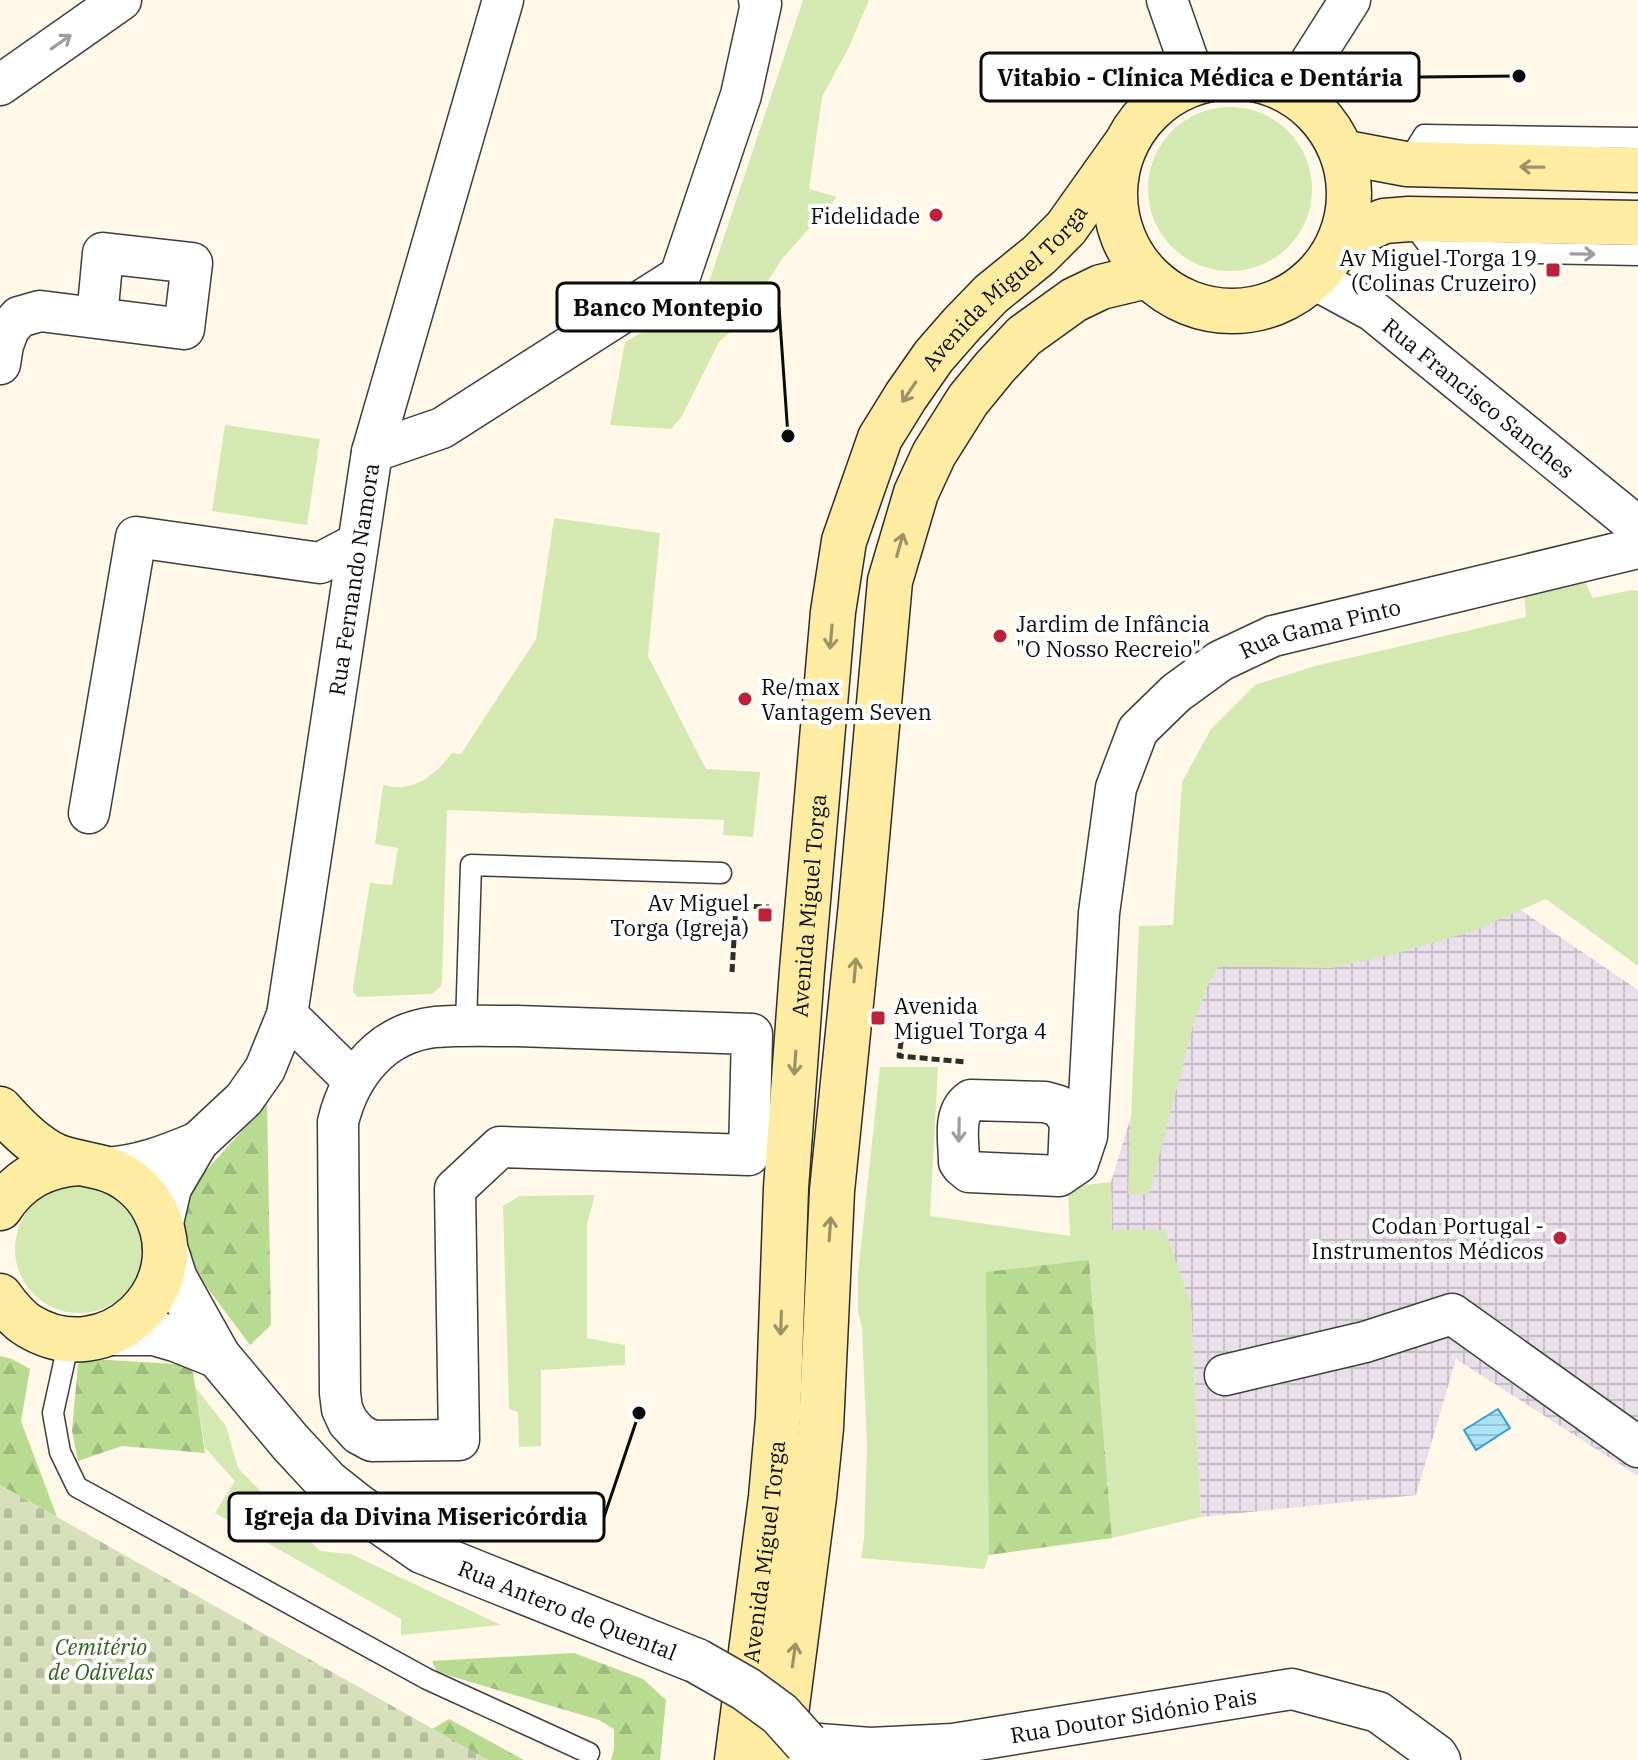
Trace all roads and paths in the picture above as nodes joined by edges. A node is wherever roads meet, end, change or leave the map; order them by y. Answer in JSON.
{"nodes":[{"id":1,"x":121,"y":0,"type":"edge"},
{"id":2,"x":503,"y":0,"type":"edge"},
{"id":3,"x":759,"y":0,"type":"edge"},
{"id":4,"x":1167,"y":0,"type":"edge"},
{"id":5,"x":1350,"y":0,"type":"edge"},
{"id":6,"x":1196,"y":83,"type":"junction"},
{"id":7,"x":0,"y":85,"type":"edge"},
{"id":8,"x":1291,"y":93,"type":"junction"},
{"id":9,"x":1638,"y":138,"type":"edge"},
{"id":10,"x":1125,"y":145,"type":"junction"},
{"id":11,"x":1415,"y":149,"type":"junction"},
{"id":12,"x":1342,"y":152,"type":"junction"},
{"id":13,"x":1638,"y":170,"type":"edge"},
{"id":14,"x":1409,"y":219,"type":"junction"},
{"id":15,"x":1638,"y":223,"type":"edge"},
{"id":16,"x":1340,"y":241,"type":"junction"},
{"id":17,"x":1638,"y":255,"type":"edge"},
{"id":18,"x":1147,"y":276,"type":"junction"},
{"id":19,"x":1314,"y":279,"type":"junction"},
{"id":20,"x":97,"y":318,"type":"dead end"},
{"id":21,"x":0,"y":364,"type":"edge"},
{"id":22,"x":372,"y":452,"type":"junction"},
{"id":23,"x":1638,"y":527,"type":"edge"},
{"id":24,"x":358,"y":543,"type":"junction"},
{"id":25,"x":1638,"y":548,"type":"edge"},
{"id":26,"x":89,"y":813,"type":"dead end"},
{"id":27,"x":721,"y":873,"type":"dead end"},
{"id":28,"x":772,"y":907,"type":"dead end"},
{"id":29,"x":732,"y":972,"type":"dead end"},
{"id":30,"x":287,"y":1015,"type":"junction"},
{"id":31,"x":466,"y":1026,"type":"junction"},
{"id":32,"x":1092,"y":1032,"type":"junction"},
{"id":33,"x":353,"y":1080,"type":"junction"},
{"id":34,"x":1024,"y":1101,"type":"junction"},
{"id":35,"x":0,"y":1109,"type":"edge"},
{"id":36,"x":198,"y":1142,"type":"junction"},
{"id":37,"x":92,"y":1166,"type":"junction"},
{"id":38,"x":1068,"y":1169,"type":"junction"},
{"id":39,"x":0,"y":1208,"type":"edge"},
{"id":40,"x":163,"y":1237,"type":"junction"},
{"id":41,"x":10,"y":1315,"type":"edge"},
{"id":42,"x":112,"y":1333,"type":"junction"},
{"id":43,"x":69,"y":1340,"type":"junction"},
{"id":44,"x":218,"y":1356,"type":"junction"},
{"id":45,"x":1225,"y":1375,"type":"dead end"},
{"id":46,"x":1638,"y":1447,"type":"edge"},
{"id":47,"x":937,"y":1752,"type":"edge"},
{"id":48,"x":589,"y":1753,"type":"dead end"},
{"id":49,"x":801,"y":1754,"type":"edge"},
{"id":50,"x":737,"y":1760,"type":"edge"},
{"id":51,"x":1440,"y":1760,"type":"edge"}],
"edges":[{"from":7,"to":1,"type":"street","one_way":true},
{"from":2,"to":22,"type":"street","name":"Rua Fernando Namora"},
{"from":3,"to":22,"type":"street"},
{"from":4,"to":6,"type":"street"},
{"from":5,"to":8,"type":"street"},
{"from":6,"to":8,"type":"main road"},
{"from":6,"to":10,"type":"main road"},
{"from":8,"to":12,"type":"main road"},
{"from":9,"to":11,"type":"lane"},
{"from":10,"to":18,"type":"main road"},
{"from":10,"to":50,"type":"main road","name":"Avenida Miguel Torga","one_way":true},
{"from":11,"to":12,"type":"main road"},
{"from":13,"to":11,"type":"main road","one_way":true},
{"from":12,"to":16,"type":"main road"},
{"from":14,"to":15,"type":"main road"},
{"from":14,"to":16,"type":"main road"},
{"from":14,"to":17,"type":"lane","one_way":true},
{"from":16,"to":19,"type":"main road"},
{"from":18,"to":19,"type":"main road"},
{"from":49,"to":18,"type":"main road","name":"Avenida Miguel Torga","one_way":true},
{"from":19,"to":23,"type":"street","name":"Rua Francisco Sanches"},
{"from":20,"to":21,"type":"street"},
{"from":22,"to":24,"type":"street","name":"Rua Fernando Namora"},
{"from":24,"to":26,"type":"street"},
{"from":24,"to":30,"type":"street","name":"Rua Fernando Namora"},
{"from":25,"to":32,"type":"street","name":"Rua Gama Pinto"},
{"from":27,"to":31,"type":"lane"},
{"from":28,"to":29,"type":"path"},
{"from":30,"to":33,"type":"street"},
{"from":30,"to":36,"type":"street","name":"Rua Fernando Namora"},
{"from":31,"to":33,"type":"street"},
{"from":31,"to":33,"type":"street"},
{"from":32,"to":34,"type":"street","name":"Rua Gama Pinto"},
{"from":32,"to":38,"type":"street","name":"Rua Gama Pinto"},
{"from":34,"to":38,"type":"street"},
{"from":34,"to":38,"type":"street","one_way":true},
{"from":35,"to":37,"type":"main road"},
{"from":36,"to":37,"type":"street"},
{"from":36,"to":40,"type":"street"},
{"from":37,"to":39,"type":"main road"},
{"from":37,"to":40,"type":"main road"},
{"from":40,"to":42,"type":"main road"},
{"from":40,"to":44,"type":"street","name":"Rua Antero de Quental"},
{"from":41,"to":43,"type":"main road"},
{"from":42,"to":43,"type":"main road"},
{"from":42,"to":44,"type":"street"},
{"from":43,"to":48,"type":"lane"},
{"from":44,"to":49,"type":"street","name":"Rua Antero de Quental","bridge":true},
{"from":45,"to":46,"type":"street"},
{"from":47,"to":49,"type":"street","name":"Rua Doutor Sidónio Pais"},
{"from":47,"to":51,"type":"street","name":"Rua Doutor Sidónio Pais"}]}
